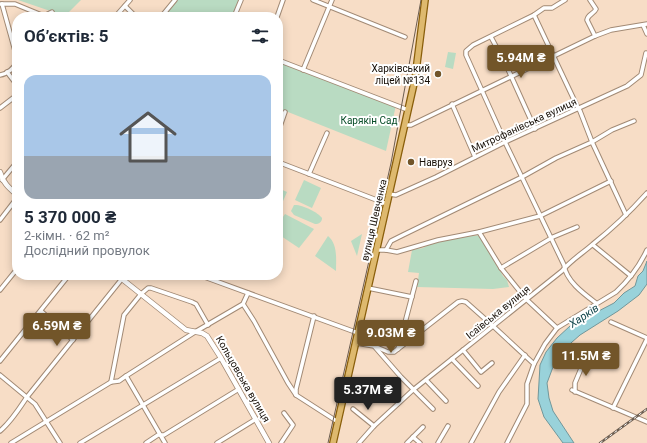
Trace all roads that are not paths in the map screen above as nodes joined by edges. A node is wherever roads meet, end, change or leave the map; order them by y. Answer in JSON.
{"nodes":[{"id":1,"x":130,"y":0,"type":"edge"},
{"id":2,"x":174,"y":0,"type":"edge"},
{"id":3,"x":241,"y":0,"type":"edge"},
{"id":4,"x":283,"y":0,"type":"edge"},
{"id":5,"x":313,"y":0,"type":"edge"},
{"id":6,"x":332,"y":0,"type":"edge"},
{"id":7,"x":425,"y":0,"type":"edge"},
{"id":8,"x":564,"y":0,"type":"edge"},
{"id":9,"x":590,"y":0,"type":"edge"},
{"id":10,"x":16,"y":2,"type":"edge"},
{"id":11,"x":1,"y":4,"type":"edge"},
{"id":12,"x":125,"y":6,"type":"junction"},
{"id":13,"x":329,"y":7,"type":"junction"},
{"id":14,"x":36,"y":12,"type":"edge"},
{"id":15,"x":120,"y":12,"type":"edge"},
{"id":16,"x":131,"y":12,"type":"edge"},
{"id":17,"x":166,"y":12,"type":"edge"},
{"id":18,"x":236,"y":12,"type":"edge"},
{"id":19,"x":279,"y":12,"type":"edge"},
{"id":20,"x":534,"y":15,"type":"junction"},
{"id":21,"x":645,"y":25,"type":"edge"},
{"id":22,"x":647,"y":34,"type":"edge"},
{"id":23,"x":595,"y":36,"type":"junction"},
{"id":24,"x":405,"y":37,"type":"dead end"},
{"id":25,"x":491,"y":37,"type":"junction"},
{"id":26,"x":12,"y":42,"type":"edge"},
{"id":27,"x":646,"y":53,"type":"edge"},
{"id":28,"x":552,"y":56,"type":"junction"},
{"id":29,"x":283,"y":62,"type":"edge"},
{"id":30,"x":12,"y":68,"type":"edge"},
{"id":31,"x":303,"y":70,"type":"junction"},
{"id":32,"x":8,"y":72,"type":"junction"},
{"id":33,"x":0,"y":75,"type":"edge"},
{"id":34,"x":512,"y":77,"type":"junction"},
{"id":35,"x":12,"y":78,"type":"edge"},
{"id":36,"x":482,"y":91,"type":"junction"},
{"id":37,"x":12,"y":99,"type":"edge"},
{"id":38,"x":452,"y":104,"type":"junction"},
{"id":39,"x":0,"y":108,"type":"edge"},
{"id":40,"x":578,"y":108,"type":"junction"},
{"id":41,"x":408,"y":110,"type":"junction"},
{"id":42,"x":285,"y":112,"type":"dead end"},
{"id":43,"x":283,"y":118,"type":"edge"},
{"id":44,"x":634,"y":122,"type":"dead end"},
{"id":45,"x":405,"y":125,"type":"junction"},
{"id":46,"x":535,"y":129,"type":"junction"},
{"id":47,"x":327,"y":133,"type":"dead end"},
{"id":48,"x":505,"y":142,"type":"junction"},
{"id":49,"x":592,"y":142,"type":"junction"},
{"id":50,"x":475,"y":157,"type":"junction"},
{"id":51,"x":283,"y":164,"type":"edge"},
{"id":52,"x":12,"y":168,"type":"edge"},
{"id":53,"x":0,"y":172,"type":"edge"},
{"id":54,"x":309,"y":174,"type":"junction"},
{"id":55,"x":522,"y":177,"type":"junction"},
{"id":56,"x":1,"y":181,"type":"edge"},
{"id":57,"x":611,"y":181,"type":"junction"},
{"id":58,"x":12,"y":190,"type":"edge"},
{"id":59,"x":389,"y":194,"type":"junction"},
{"id":60,"x":647,"y":194,"type":"edge"},
{"id":61,"x":12,"y":204,"type":"edge"},
{"id":62,"x":387,"y":204,"type":"junction"},
{"id":63,"x":626,"y":215,"type":"junction"},
{"id":64,"x":540,"y":216,"type":"junction"},
{"id":65,"x":0,"y":220,"type":"edge"},
{"id":66,"x":577,"y":227,"type":"dead end"},
{"id":67,"x":479,"y":232,"type":"junction"},
{"id":68,"x":552,"y":239,"type":"junction"},
{"id":69,"x":592,"y":245,"type":"junction"},
{"id":70,"x":377,"y":250,"type":"junction"},
{"id":71,"x":386,"y":250,"type":"junction"},
{"id":72,"x":647,"y":250,"type":"edge"},
{"id":73,"x":501,"y":268,"type":"junction"},
{"id":74,"x":565,"y":268,"type":"junction"},
{"id":75,"x":12,"y":275,"type":"edge"},
{"id":76,"x":631,"y":276,"type":"junction"},
{"id":77,"x":65,"y":280,"type":"edge"},
{"id":78,"x":121,"y":280,"type":"edge"},
{"id":79,"x":126,"y":280,"type":"edge"},
{"id":80,"x":213,"y":280,"type":"edge"},
{"id":81,"x":416,"y":281,"type":"dead end"},
{"id":82,"x":368,"y":288,"type":"junction"},
{"id":83,"x":0,"y":290,"type":"edge"},
{"id":84,"x":248,"y":293,"type":"junction"},
{"id":85,"x":141,"y":294,"type":"junction"},
{"id":86,"x":412,"y":297,"type":"junction"},
{"id":87,"x":526,"y":299,"type":"junction"},
{"id":88,"x":596,"y":303,"type":"junction"},
{"id":89,"x":243,"y":304,"type":"junction"},
{"id":90,"x":41,"y":311,"type":"junction"},
{"id":91,"x":314,"y":316,"type":"junction"},
{"id":92,"x":611,"y":322,"type":"dead end"},
{"id":93,"x":208,"y":325,"type":"junction"},
{"id":94,"x":493,"y":326,"type":"junction"},
{"id":95,"x":558,"y":328,"type":"junction"},
{"id":96,"x":194,"y":332,"type":"junction"},
{"id":97,"x":358,"y":333,"type":"junction"},
{"id":98,"x":647,"y":339,"type":"edge"},
{"id":99,"x":73,"y":340,"type":"junction"},
{"id":100,"x":356,"y":342,"type":"junction"},
{"id":101,"x":400,"y":342,"type":"junction"},
{"id":102,"x":404,"y":345,"type":"junction"},
{"id":103,"x":374,"y":346,"type":"junction"},
{"id":104,"x":398,"y":350,"type":"junction"},
{"id":105,"x":462,"y":350,"type":"junction"},
{"id":106,"x":388,"y":352,"type":"junction"},
{"id":107,"x":526,"y":356,"type":"junction"},
{"id":108,"x":221,"y":358,"type":"junction"},
{"id":109,"x":386,"y":359,"type":"junction"},
{"id":110,"x":452,"y":359,"type":"junction"},
{"id":111,"x":585,"y":359,"type":"dead end"},
{"id":112,"x":0,"y":361,"type":"edge"},
{"id":113,"x":492,"y":363,"type":"dead end"},
{"id":114,"x":534,"y":364,"type":"junction"},
{"id":115,"x":0,"y":375,"type":"edge"},
{"id":116,"x":126,"y":376,"type":"junction"},
{"id":117,"x":426,"y":380,"type":"junction"},
{"id":118,"x":110,"y":382,"type":"junction"},
{"id":119,"x":288,"y":383,"type":"junction"},
{"id":120,"x":298,"y":383,"type":"junction"},
{"id":121,"x":478,"y":386,"type":"dead end"},
{"id":122,"x":239,"y":389,"type":"junction"},
{"id":123,"x":413,"y":390,"type":"junction"},
{"id":124,"x":296,"y":396,"type":"junction"},
{"id":125,"x":27,"y":397,"type":"junction"},
{"id":126,"x":446,"y":401,"type":"dead end"},
{"id":127,"x":143,"y":405,"type":"junction"},
{"id":128,"x":613,"y":408,"type":"junction"},
{"id":129,"x":353,"y":409,"type":"dead end"},
{"id":130,"x":433,"y":409,"type":"dead end"},
{"id":131,"x":284,"y":413,"type":"dead end"},
{"id":132,"x":256,"y":419,"type":"junction"},
{"id":133,"x":47,"y":422,"type":"junction"},
{"id":134,"x":338,"y":422,"type":"junction"},
{"id":135,"x":647,"y":422,"type":"edge"},
{"id":136,"x":374,"y":426,"type":"junction"},
{"id":137,"x":448,"y":426,"type":"dead end"},
{"id":138,"x":423,"y":427,"type":"dead end"},
{"id":139,"x":0,"y":431,"type":"edge"},
{"id":140,"x":160,"y":435,"type":"junction"},
{"id":141,"x":413,"y":437,"type":"junction"},
{"id":142,"x":11,"y":443,"type":"edge"},
{"id":143,"x":60,"y":443,"type":"edge"},
{"id":144,"x":80,"y":443,"type":"edge"},
{"id":145,"x":146,"y":443,"type":"edge"},
{"id":146,"x":165,"y":443,"type":"edge"},
{"id":147,"x":217,"y":443,"type":"edge"},
{"id":148,"x":269,"y":443,"type":"edge"},
{"id":149,"x":281,"y":443,"type":"edge"},
{"id":150,"x":333,"y":443,"type":"edge"},
{"id":151,"x":359,"y":443,"type":"edge"},
{"id":152,"x":407,"y":443,"type":"edge"},
{"id":153,"x":420,"y":443,"type":"edge"},
{"id":154,"x":438,"y":443,"type":"edge"},
{"id":155,"x":471,"y":443,"type":"edge"},
{"id":156,"x":507,"y":443,"type":"edge"}],
"edges":[{"from":1,"to":12,"type":"street"},
{"from":2,"to":17,"type":"street"},
{"from":3,"to":18,"type":"street"},
{"from":4,"to":19,"type":"street"},
{"from":5,"to":13,"type":"street"},
{"from":6,"to":13,"type":"street"},
{"from":7,"to":41,"type":"main road","name":"вулиця Шевченка"},
{"from":8,"to":20,"type":"street"},
{"from":9,"to":23,"type":"street"},
{"from":10,"to":11,"type":"street"},
{"from":10,"to":14,"type":"street"},
{"from":11,"to":26,"type":"street"},
{"from":12,"to":15,"type":"street"},
{"from":12,"to":16,"type":"street"},
{"from":13,"to":24,"type":"street"},
{"from":13,"to":31,"type":"street"},
{"from":20,"to":25,"type":"street"},
{"from":20,"to":28,"type":"street"},
{"from":21,"to":22,"type":"street"},
{"from":21,"to":23,"type":"street"},
{"from":23,"to":28,"type":"street"},
{"from":25,"to":34,"type":"street"},
{"from":25,"to":36,"type":"street"},
{"from":27,"to":40,"type":"street","name":"Митрофанівська вулиця"},
{"from":28,"to":34,"type":"street"},
{"from":28,"to":40,"type":"street"},
{"from":29,"to":31,"type":"street"},
{"from":30,"to":32,"type":"street"},
{"from":31,"to":41,"type":"street"},
{"from":32,"to":33,"type":"street"},
{"from":32,"to":35,"type":"street"},
{"from":34,"to":36,"type":"street"},
{"from":34,"to":46,"type":"street"},
{"from":36,"to":38,"type":"street"},
{"from":36,"to":48,"type":"street"},
{"from":37,"to":39,"type":"street"},
{"from":38,"to":45,"type":"street"},
{"from":38,"to":50,"type":"street"},
{"from":40,"to":46,"type":"street","name":"Митрофанівська вулиця"},
{"from":40,"to":49,"type":"street"},
{"from":41,"to":45,"type":"main road","name":"вулиця Шевченка"},
{"from":42,"to":43,"type":"street"},
{"from":44,"to":49,"type":"street"},
{"from":45,"to":59,"type":"main road","name":"вулиця Шевченка"},
{"from":46,"to":48,"type":"street","name":"Митрофанівська вулиця"},
{"from":47,"to":54,"type":"street"},
{"from":48,"to":50,"type":"street","name":"Митрофанівська вулиця"},
{"from":48,"to":55,"type":"street"},
{"from":49,"to":55,"type":"street"},
{"from":49,"to":57,"type":"street"},
{"from":50,"to":59,"type":"street","name":"Митрофанівська вулиця"},
{"from":51,"to":54,"type":"street"},
{"from":52,"to":56,"type":"street"},
{"from":53,"to":56,"type":"street"},
{"from":54,"to":62,"type":"street"},
{"from":55,"to":64,"type":"street"},
{"from":55,"to":71,"type":"street"},
{"from":56,"to":58,"type":"street"},
{"from":57,"to":63,"type":"street"},
{"from":57,"to":64,"type":"street"},
{"from":59,"to":62,"type":"main road","name":"вулиця Шевченка"},
{"from":60,"to":63,"type":"street","name":"Ісаївська вулиця"},
{"from":61,"to":65,"type":"street"},
{"from":62,"to":70,"type":"main road","name":"вулиця Шевченка"},
{"from":63,"to":69,"type":"street","name":"Ісаївська вулиця"},
{"from":64,"to":67,"type":"street"},
{"from":64,"to":68,"type":"street"},
{"from":66,"to":68,"type":"street"},
{"from":67,"to":71,"type":"street"},
{"from":67,"to":73,"type":"street"},
{"from":68,"to":73,"type":"street"},
{"from":68,"to":74,"type":"street"},
{"from":69,"to":74,"type":"street","name":"Ісаївська вулиця"},
{"from":69,"to":76,"type":"street"},
{"from":70,"to":71,"type":"street"},
{"from":70,"to":82,"type":"main road","name":"вулиця Шевченка"},
{"from":72,"to":76,"type":"street"},
{"from":73,"to":87,"type":"street"},
{"from":74,"to":87,"type":"street","name":"Ісаївська вулиця"},
{"from":74,"to":88,"type":"street"},
{"from":75,"to":83,"type":"street"},
{"from":76,"to":88,"type":"street"},
{"from":77,"to":90,"type":"street"},
{"from":78,"to":99,"type":"street"},
{"from":79,"to":85,"type":"street","name":"Кольцовська вулиця"},
{"from":80,"to":84,"type":"street"},
{"from":81,"to":86,"type":"street"},
{"from":82,"to":86,"type":"street"},
{"from":82,"to":97,"type":"main road","name":"вулиця Шевченка"},
{"from":84,"to":89,"type":"street"},
{"from":84,"to":91,"type":"street"},
{"from":85,"to":93,"type":"street"},
{"from":85,"to":96,"type":"street","name":"Кольцовська вулиця"},
{"from":85,"to":118,"type":"street"},
{"from":86,"to":101,"type":"street"},
{"from":87,"to":94,"type":"street","name":"Ісаївська вулиця"},
{"from":87,"to":95,"type":"street"},
{"from":88,"to":95,"type":"street"},
{"from":89,"to":93,"type":"street"},
{"from":89,"to":119,"type":"street"},
{"from":90,"to":99,"type":"street"},
{"from":90,"to":112,"type":"street"},
{"from":91,"to":97,"type":"street"},
{"from":91,"to":120,"type":"street"},
{"from":92,"to":98,"type":"street"},
{"from":93,"to":96,"type":"street"},
{"from":94,"to":102,"type":"street"},
{"from":94,"to":105,"type":"street","name":"Ісаївська вулиця"},
{"from":94,"to":107,"type":"street"},
{"from":95,"to":114,"type":"street"},
{"from":96,"to":108,"type":"street","name":"Кольцовська вулиця"},
{"from":96,"to":116,"type":"street"},
{"from":97,"to":100,"type":"main road","name":"вулиця Шевченка"},
{"from":98,"to":128,"type":"street"},
{"from":99,"to":125,"type":"street"},
{"from":100,"to":103,"type":"street"},
{"from":100,"to":134,"type":"main road","name":"вулиця Шевченка"},
{"from":101,"to":102,"type":"street"},
{"from":101,"to":104,"type":"street"},
{"from":102,"to":104,"type":"street"},
{"from":103,"to":106,"type":"street"},
{"from":103,"to":109,"type":"street"},
{"from":104,"to":106,"type":"street"},
{"from":105,"to":110,"type":"street","name":"Ісаївська вулиця"},
{"from":105,"to":113,"type":"street"},
{"from":106,"to":109,"type":"street"},
{"from":107,"to":114,"type":"street"},
{"from":107,"to":155,"type":"street"},
{"from":108,"to":122,"type":"street","name":"Кольцовська вулиця"},
{"from":108,"to":127,"type":"street"},
{"from":109,"to":123,"type":"street"},
{"from":110,"to":117,"type":"street","name":"Ісаївська вулиця"},
{"from":110,"to":121,"type":"street"},
{"from":111,"to":128,"type":"street"},
{"from":114,"to":156,"type":"street"},
{"from":115,"to":125,"type":"street"},
{"from":116,"to":118,"type":"street"},
{"from":116,"to":127,"type":"street"},
{"from":117,"to":123,"type":"street","name":"Ісаївська вулиця"},
{"from":117,"to":126,"type":"street"},
{"from":118,"to":133,"type":"street"},
{"from":119,"to":120,"type":"street"},
{"from":119,"to":124,"type":"street"},
{"from":120,"to":124,"type":"street"},
{"from":122,"to":132,"type":"street","name":"Кольцовська вулиця"},
{"from":122,"to":140,"type":"street"},
{"from":123,"to":130,"type":"street"},
{"from":123,"to":136,"type":"street","name":"Ісаївська вулиця"},
{"from":124,"to":134,"type":"street"},
{"from":125,"to":133,"type":"street"},
{"from":125,"to":139,"type":"street"},
{"from":127,"to":140,"type":"street"},
{"from":127,"to":144,"type":"street"},
{"from":128,"to":135,"type":"street"},
{"from":129,"to":136,"type":"street"},
{"from":131,"to":149,"type":"street"},
{"from":132,"to":147,"type":"street"},
{"from":132,"to":148,"type":"street","name":"Кольцовська вулиця"},
{"from":133,"to":142,"type":"street"},
{"from":133,"to":143,"type":"street"},
{"from":134,"to":150,"type":"main road","name":"вулиця Шевченка"},
{"from":136,"to":151,"type":"street","name":"Ісаївська вулиця"},
{"from":137,"to":154,"type":"street"},
{"from":138,"to":141,"type":"street"},
{"from":140,"to":145,"type":"street"},
{"from":140,"to":146,"type":"street"},
{"from":141,"to":152,"type":"street"},
{"from":141,"to":153,"type":"street"}]}
